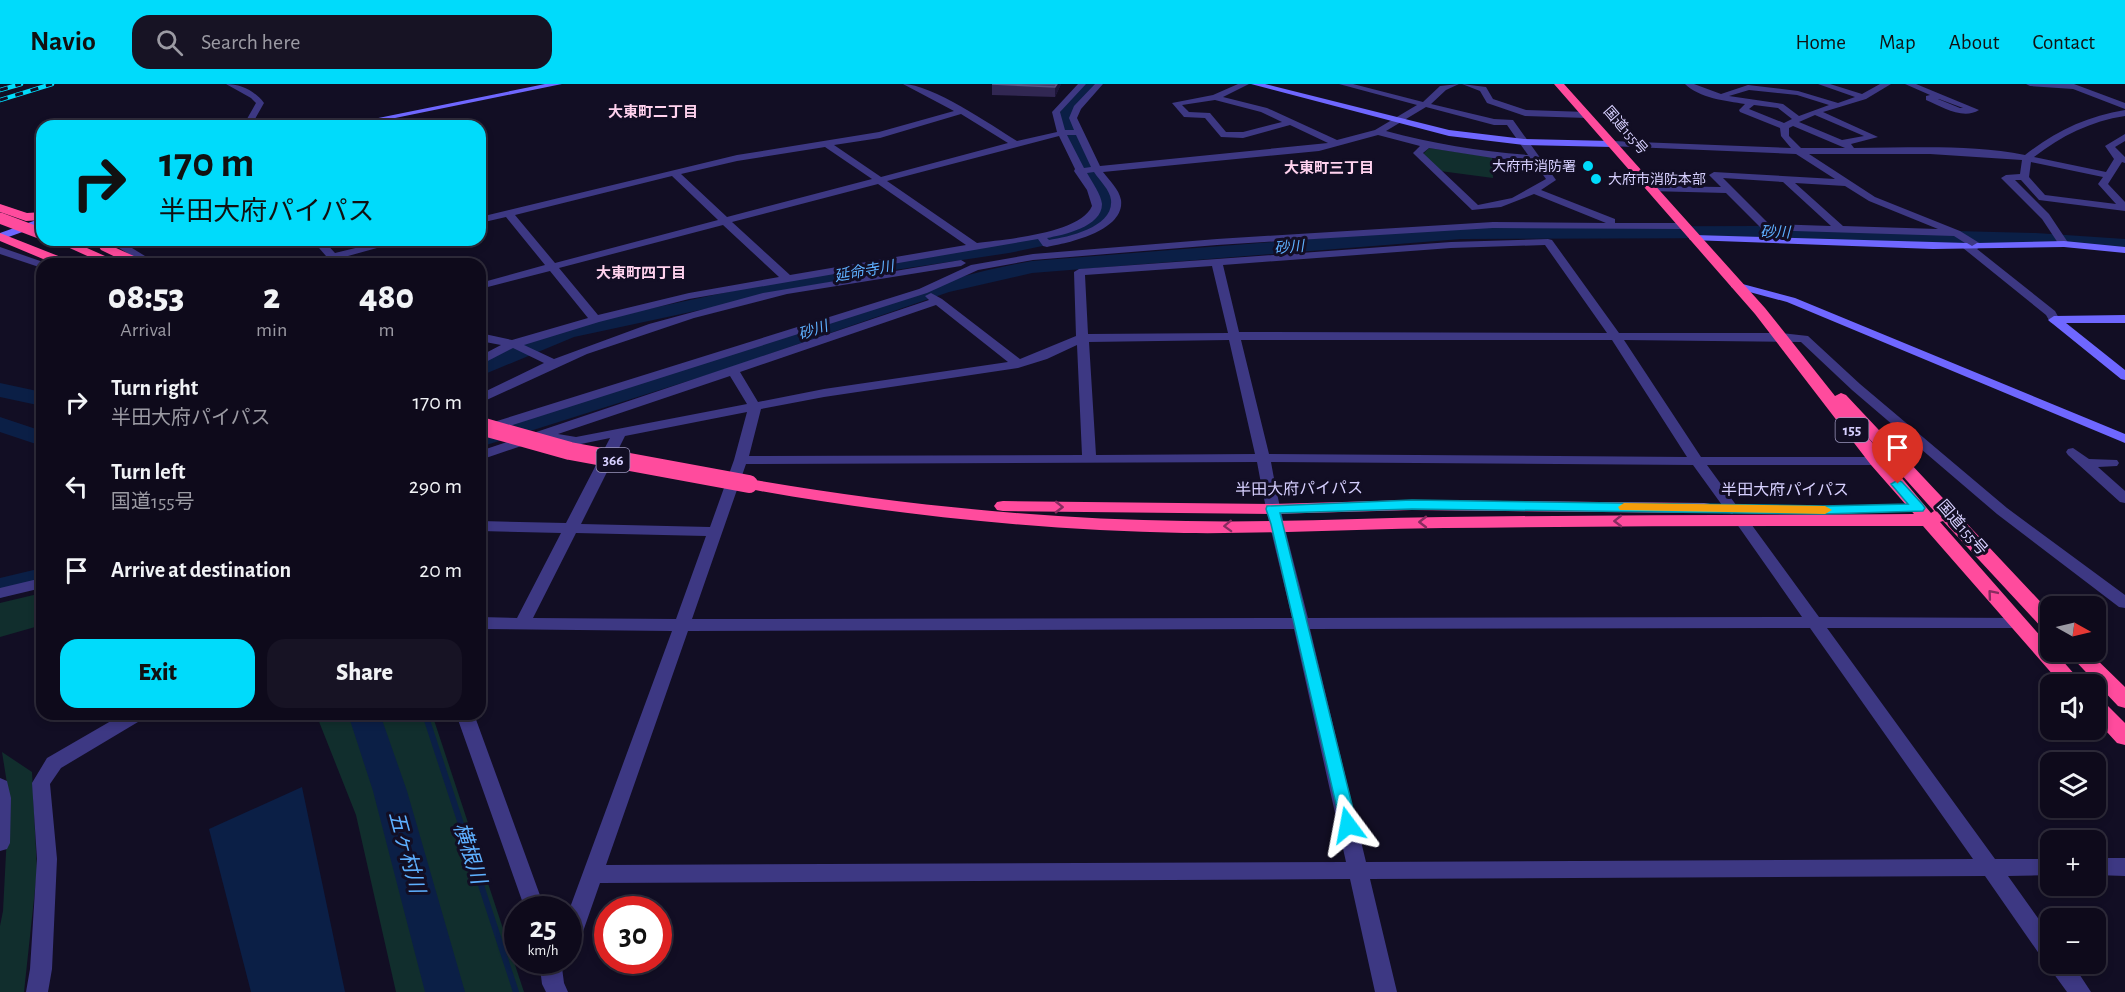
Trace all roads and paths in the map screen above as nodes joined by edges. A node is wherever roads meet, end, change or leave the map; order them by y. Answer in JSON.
{"nodes":[{"id":1,"x":230,"y":84,"type":"edge"},
{"id":2,"x":558,"y":84,"type":"edge"},
{"id":3,"x":907,"y":84,"type":"edge"},
{"id":4,"x":1082,"y":84,"type":"edge"},
{"id":5,"x":1099,"y":84,"type":"edge"},
{"id":6,"x":1245,"y":84,"type":"edge"},
{"id":7,"x":1255,"y":84,"type":"edge"},
{"id":8,"x":1343,"y":84,"type":"edge"},
{"id":9,"x":1455,"y":84,"type":"edge"},
{"id":10,"x":1466,"y":84,"type":"edge"},
{"id":11,"x":1559,"y":84,"type":"edge"},
{"id":12,"x":1689,"y":84,"type":"edge"},
{"id":13,"x":1822,"y":84,"type":"edge"},
{"id":14,"x":1887,"y":84,"type":"edge"},
{"id":15,"x":1909,"y":84,"type":"edge"},
{"id":16,"x":2030,"y":84,"type":"edge"},
{"id":17,"x":2070,"y":86,"type":"edge"},
{"id":18,"x":1782,"y":87,"type":"edge"},
{"id":19,"x":1939,"y":96,"type":"dead end"},
{"id":20,"x":1215,"y":97,"type":"junction"},
{"id":21,"x":1719,"y":97,"type":"junction"},
{"id":22,"x":1863,"y":97,"type":"junction"},
{"id":23,"x":2101,"y":97,"type":"junction"},
{"id":24,"x":2125,"y":98,"type":"edge"},
{"id":25,"x":1752,"y":102,"type":"junction"},
{"id":26,"x":1424,"y":105,"type":"junction"},
{"id":27,"x":1836,"y":105,"type":"junction"},
{"id":28,"x":2125,"y":105,"type":"edge"},
{"id":29,"x":962,"y":111,"type":"junction"},
{"id":30,"x":1815,"y":112,"type":"junction"},
{"id":31,"x":2125,"y":113,"type":"edge"},
{"id":32,"x":1587,"y":115,"type":"junction"},
{"id":33,"x":250,"y":120,"type":"edge"},
{"id":34,"x":374,"y":120,"type":"edge"},
{"id":35,"x":1291,"y":122,"type":"junction"},
{"id":36,"x":1397,"y":122,"type":"junction"},
{"id":37,"x":1792,"y":122,"type":"junction"},
{"id":38,"x":1080,"y":132,"type":"junction"},
{"id":39,"x":1378,"y":132,"type":"junction"},
{"id":40,"x":1062,"y":133,"type":"junction"},
{"id":41,"x":2125,"y":136,"type":"edge"},
{"id":42,"x":1524,"y":142,"type":"junction"},
{"id":43,"x":1336,"y":143,"type":"junction"},
{"id":44,"x":1843,"y":143,"type":"junction"},
{"id":45,"x":827,"y":144,"type":"junction"},
{"id":46,"x":1016,"y":144,"type":"junction"},
{"id":47,"x":1611,"y":144,"type":"junction"},
{"id":48,"x":1427,"y":145,"type":"junction"},
{"id":49,"x":1798,"y":151,"type":"junction"},
{"id":50,"x":1858,"y":151,"type":"junction"},
{"id":51,"x":1536,"y":158,"type":"junction"},
{"id":52,"x":2027,"y":158,"type":"junction"},
{"id":53,"x":2122,"y":160,"type":"edge"},
{"id":54,"x":1096,"y":169,"type":"junction"},
{"id":55,"x":1080,"y":171,"type":"junction"},
{"id":56,"x":674,"y":173,"type":"junction"},
{"id":57,"x":2107,"y":176,"type":"junction"},
{"id":58,"x":2024,"y":177,"type":"junction"},
{"id":59,"x":879,"y":179,"type":"junction"},
{"id":60,"x":1785,"y":179,"type":"junction"},
{"id":61,"x":1850,"y":183,"type":"junction"},
{"id":62,"x":1652,"y":189,"type":"junction"},
{"id":63,"x":1728,"y":190,"type":"junction"},
{"id":64,"x":1534,"y":191,"type":"junction"},
{"id":65,"x":2125,"y":208,"type":"edge"},
{"id":66,"x":3,"y":212,"type":"edge"},
{"id":67,"x":1094,"y":212,"type":"junction"},
{"id":68,"x":508,"y":213,"type":"junction"},
{"id":69,"x":1111,"y":215,"type":"junction"},
{"id":70,"x":36,"y":216,"type":"edge"},
{"id":71,"x":486,"y":218,"type":"edge"},
{"id":72,"x":724,"y":221,"type":"junction"},
{"id":73,"x":36,"y":223,"type":"edge"},
{"id":74,"x":1620,"y":225,"type":"junction"},
{"id":75,"x":1685,"y":226,"type":"junction"},
{"id":76,"x":1841,"y":230,"type":"junction"},
{"id":77,"x":36,"y":231,"type":"edge"},
{"id":78,"x":1957,"y":233,"type":"junction"},
{"id":79,"x":1039,"y":236,"type":"junction"},
{"id":80,"x":0,"y":237,"type":"edge"},
{"id":81,"x":1694,"y":238,"type":"junction"},
{"id":82,"x":2064,"y":243,"type":"junction"},
{"id":83,"x":73,"y":246,"type":"edge"},
{"id":84,"x":102,"y":246,"type":"edge"},
{"id":85,"x":122,"y":246,"type":"edge"},
{"id":86,"x":323,"y":246,"type":"edge"},
{"id":87,"x":377,"y":246,"type":"edge"},
{"id":88,"x":1974,"y":246,"type":"junction"},
{"id":89,"x":975,"y":247,"type":"junction"},
{"id":90,"x":0,"y":250,"type":"edge"},
{"id":91,"x":2125,"y":250,"type":"edge"},
{"id":92,"x":333,"y":257,"type":"junction"},
{"id":93,"x":51,"y":258,"type":"edge"},
{"id":94,"x":102,"y":258,"type":"edge"},
{"id":95,"x":128,"y":258,"type":"edge"},
{"id":96,"x":142,"y":258,"type":"edge"},
{"id":97,"x":329,"y":258,"type":"edge"},
{"id":98,"x":964,"y":261,"type":"junction"},
{"id":99,"x":1217,"y":262,"type":"junction"},
{"id":100,"x":36,"y":263,"type":"edge"},
{"id":101,"x":552,"y":267,"type":"junction"},
{"id":102,"x":786,"y":278,"type":"junction"},
{"id":103,"x":486,"y":284,"type":"edge"},
{"id":104,"x":1736,"y":285,"type":"junction"},
{"id":105,"x":930,"y":296,"type":"junction"},
{"id":106,"x":595,"y":319,"type":"junction"},
{"id":107,"x":2054,"y":320,"type":"junction"},
{"id":108,"x":2125,"y":320,"type":"edge"},
{"id":109,"x":1234,"y":336,"type":"junction"},
{"id":110,"x":1615,"y":336,"type":"junction"},
{"id":111,"x":1780,"y":337,"type":"junction"},
{"id":112,"x":486,"y":338,"type":"edge"},
{"id":113,"x":1082,"y":338,"type":"junction"},
{"id":114,"x":513,"y":344,"type":"junction"},
{"id":115,"x":486,"y":358,"type":"edge"},
{"id":116,"x":553,"y":363,"type":"junction"},
{"id":117,"x":1018,"y":364,"type":"junction"},
{"id":118,"x":733,"y":370,"type":"junction"},
{"id":119,"x":2125,"y":376,"type":"edge"},
{"id":120,"x":486,"y":396,"type":"edge"},
{"id":121,"x":755,"y":406,"type":"junction"},
{"id":122,"x":607,"y":412,"type":"junction"},
{"id":123,"x":486,"y":428,"type":"edge"},
{"id":124,"x":486,"y":429,"type":"edge"},
{"id":125,"x":619,"y":434,"type":"junction"},
{"id":126,"x":540,"y":435,"type":"junction"},
{"id":127,"x":2123,"y":437,"type":"edge"},
{"id":128,"x":2073,"y":452,"type":"dead end"},
{"id":129,"x":486,"y":454,"type":"edge"},
{"id":130,"x":1263,"y":458,"type":"junction"},
{"id":131,"x":741,"y":460,"type":"junction"},
{"id":132,"x":1089,"y":460,"type":"junction"},
{"id":133,"x":1697,"y":460,"type":"junction"},
{"id":134,"x":1877,"y":461,"type":"junction"},
{"id":135,"x":2084,"y":463,"type":"junction"},
{"id":136,"x":2112,"y":463,"type":"dead end"},
{"id":137,"x":2125,"y":500,"type":"edge"},
{"id":138,"x":1737,"y":514,"type":"junction"},
{"id":139,"x":1931,"y":514,"type":"junction"},
{"id":140,"x":1275,"y":517,"type":"junction"},
{"id":141,"x":486,"y":526,"type":"edge"},
{"id":142,"x":572,"y":528,"type":"junction"},
{"id":143,"x":717,"y":532,"type":"junction"},
{"id":144,"x":36,"y":584,"type":"edge"},
{"id":145,"x":0,"y":593,"type":"edge"},
{"id":146,"x":2125,"y":603,"type":"edge"},
{"id":147,"x":2040,"y":615,"type":"edge"},
{"id":148,"x":486,"y":622,"type":"edge"},
{"id":149,"x":523,"y":622,"type":"junction"},
{"id":150,"x":1301,"y":622,"type":"junction"},
{"id":151,"x":1816,"y":622,"type":"junction"},
{"id":152,"x":2016,"y":622,"type":"junction"},
{"id":153,"x":682,"y":624,"type":"junction"},
{"id":154,"x":2087,"y":662,"type":"edge"},
{"id":155,"x":2064,"y":674,"type":"edge"},
{"id":156,"x":2125,"y":700,"type":"edge"},
{"id":157,"x":2106,"y":717,"type":"edge"},
{"id":158,"x":126,"y":720,"type":"edge"},
{"id":159,"x":467,"y":720,"type":"edge"},
{"id":160,"x":2125,"y":737,"type":"edge"},
{"id":161,"x":0,"y":786,"type":"edge"},
{"id":162,"x":0,"y":843,"type":"edge"},
{"id":163,"x":1989,"y":866,"type":"junction"},
{"id":164,"x":2040,"y":867,"type":"edge"},
{"id":165,"x":2106,"y":867,"type":"edge"},
{"id":166,"x":2125,"y":867,"type":"edge"},
{"id":167,"x":1358,"y":870,"type":"junction"},
{"id":168,"x":595,"y":874,"type":"junction"},
{"id":169,"x":530,"y":896,"type":"edge"},
{"id":170,"x":582,"y":907,"type":"edge"},
{"id":171,"x":2040,"y":937,"type":"edge"},
{"id":172,"x":2067,"y":974,"type":"edge"},
{"id":173,"x":37,"y":992,"type":"edge"},
{"id":174,"x":1386,"y":992,"type":"edge"},
{"id":175,"x":2080,"y":992,"type":"edge"}],
"edges":[{"from":1,"to":33,"type":"street"},
{"from":2,"to":34,"type":"street"},
{"from":3,"to":29,"type":"street"},
{"from":4,"to":40,"type":"street"},
{"from":5,"to":38,"type":"street"},
{"from":6,"to":20,"type":"street"},
{"from":7,"to":36,"type":"street"},
{"from":8,"to":26,"type":"street"},
{"from":9,"to":26,"type":"street"},
{"from":10,"to":32,"type":"street"},
{"from":11,"to":32,"type":"highway","name":"国道155号","number":"155"},
{"from":12,"to":21,"type":"street"},
{"from":13,"to":22,"type":"street"},
{"from":14,"to":22,"type":"street"},
{"from":15,"to":19,"type":"street"},
{"from":16,"to":17,"type":"street"},
{"from":17,"to":23,"type":"street"},
{"from":18,"to":21,"type":"street"},
{"from":18,"to":27,"type":"street"},
{"from":20,"to":35,"type":"street"},
{"from":20,"to":35,"type":"street"},
{"from":21,"to":25,"type":"street"},
{"from":22,"to":27,"type":"street"},
{"from":23,"to":24,"type":"street"},
{"from":23,"to":28,"type":"street"},
{"from":25,"to":37,"type":"street"},
{"from":25,"to":37,"type":"street"},
{"from":26,"to":36,"type":"street"},
{"from":26,"to":42,"type":"street"},
{"from":27,"to":30,"type":"street"},
{"from":29,"to":45,"type":"street"},
{"from":29,"to":46,"type":"street"},
{"from":30,"to":37,"type":"street"},
{"from":30,"to":44,"type":"street"},
{"from":31,"to":52,"type":"street"},
{"from":32,"to":47,"type":"highway","name":"国道155号","number":"155"},
{"from":35,"to":43,"type":"street"},
{"from":36,"to":39,"type":"street"},
{"from":36,"to":42,"type":"street"},
{"from":37,"to":44,"type":"street"},
{"from":37,"to":49,"type":"street"},
{"from":38,"to":40,"type":"street"},
{"from":38,"to":54,"type":"street"},
{"from":39,"to":43,"type":"street"},
{"from":39,"to":48,"type":"street"},
{"from":40,"to":46,"type":"street"},
{"from":40,"to":55,"type":"street"},
{"from":41,"to":53,"type":"street"},
{"from":42,"to":47,"type":"street"},
{"from":42,"to":51,"type":"street"},
{"from":43,"to":54,"type":"street"},
{"from":44,"to":50,"type":"street"},
{"from":45,"to":56,"type":"street"},
{"from":45,"to":59,"type":"street"},
{"from":46,"to":59,"type":"street"},
{"from":47,"to":49,"type":"street"},
{"from":47,"to":62,"type":"highway","name":"国道155号","number":"155"},
{"from":48,"to":51,"type":"street"},
{"from":48,"to":64,"type":"street"},
{"from":49,"to":50,"type":"street"},
{"from":49,"to":61,"type":"street"},
{"from":50,"to":52,"type":"street"},
{"from":51,"to":64,"type":"street"},
{"from":52,"to":57,"type":"street"},
{"from":52,"to":58,"type":"street"},
{"from":53,"to":57,"type":"street"},
{"from":54,"to":55,"type":"street"},
{"from":54,"to":69,"type":"street"},
{"from":55,"to":67,"type":"street"},
{"from":56,"to":68,"type":"street"},
{"from":56,"to":72,"type":"street"},
{"from":57,"to":65,"type":"street"},
{"from":58,"to":65,"type":"street"},
{"from":58,"to":82,"type":"street"},
{"from":59,"to":72,"type":"street"},
{"from":59,"to":89,"type":"street"},
{"from":60,"to":61,"type":"street"},
{"from":60,"to":63,"type":"street"},
{"from":60,"to":76,"type":"street"},
{"from":61,"to":78,"type":"street"},
{"from":62,"to":63,"type":"street"},
{"from":62,"to":75,"type":"highway","name":"国道155号","number":"155"},
{"from":63,"to":76,"type":"street"},
{"from":64,"to":74,"type":"street"},
{"from":66,"to":70,"type":"highway"},
{"from":66,"to":77,"type":"highway","bridge":true},
{"from":67,"to":69,"type":"street"},
{"from":67,"to":79,"type":"street"},
{"from":68,"to":71,"type":"street"},
{"from":68,"to":101,"type":"street"},
{"from":69,"to":79,"type":"street"},
{"from":72,"to":101,"type":"street"},
{"from":72,"to":102,"type":"street"},
{"from":73,"to":80,"type":"street"},
{"from":74,"to":75,"type":"street"},
{"from":74,"to":105,"type":"street"},
{"from":75,"to":81,"type":"highway","name":"国道155号","number":"155"},
{"from":76,"to":78,"type":"street"},
{"from":78,"to":88,"type":"street"},
{"from":79,"to":89,"type":"street"},
{"from":80,"to":93,"type":"highway"},
{"from":81,"to":88,"type":"street"},
{"from":81,"to":104,"type":"highway","name":"国道155号","number":"155"},
{"from":82,"to":88,"type":"street"},
{"from":82,"to":91,"type":"street"},
{"from":83,"to":94,"type":"highway"},
{"from":84,"to":95,"type":"highway"},
{"from":85,"to":96,"type":"street"},
{"from":86,"to":92,"type":"street"},
{"from":87,"to":92,"type":"street"},
{"from":88,"to":107,"type":"street"},
{"from":89,"to":98,"type":"street"},
{"from":89,"to":102,"type":"street"},
{"from":90,"to":100,"type":"street"},
{"from":92,"to":97,"type":"street"},
{"from":98,"to":105,"type":"street"},
{"from":98,"to":116,"type":"street"},
{"from":99,"to":109,"type":"street"},
{"from":99,"to":110,"type":"street"},
{"from":99,"to":113,"type":"street"},
{"from":101,"to":103,"type":"street"},
{"from":101,"to":106,"type":"street"},
{"from":102,"to":106,"type":"street"},
{"from":104,"to":111,"type":"highway","name":"国道155号","number":"155"},
{"from":104,"to":127,"type":"street"},
{"from":105,"to":117,"type":"street"},
{"from":105,"to":118,"type":"street"},
{"from":105,"to":124,"type":"street"},
{"from":106,"to":114,"type":"street"},
{"from":107,"to":108,"type":"street"},
{"from":107,"to":119,"type":"street"},
{"from":109,"to":110,"type":"street"},
{"from":109,"to":113,"type":"street"},
{"from":109,"to":130,"type":"street"},
{"from":110,"to":111,"type":"street"},
{"from":110,"to":133,"type":"street"},
{"from":111,"to":134,"type":"highway","name":"国道155号","number":"155"},
{"from":111,"to":139,"type":"highway","name":"国道155号","number":"155"},
{"from":111,"to":146,"type":"street"},
{"from":112,"to":114,"type":"street"},
{"from":113,"to":117,"type":"street"},
{"from":113,"to":132,"type":"street"},
{"from":114,"to":115,"type":"street"},
{"from":114,"to":116,"type":"street"},
{"from":116,"to":120,"type":"street"},
{"from":117,"to":121,"type":"street"},
{"from":118,"to":121,"type":"street"},
{"from":118,"to":122,"type":"street"},
{"from":121,"to":125,"type":"street"},
{"from":121,"to":131,"type":"street"},
{"from":122,"to":125,"type":"street"},
{"from":122,"to":126,"type":"street"},
{"from":123,"to":140,"type":"highway","name":"半田大府パイパス","number":"366","bridge":true},
{"from":125,"to":126,"type":"street"},
{"from":125,"to":142,"type":"street"},
{"from":126,"to":129,"type":"street"},
{"from":128,"to":135,"type":"street"},
{"from":130,"to":132,"type":"street"},
{"from":130,"to":133,"type":"street"},
{"from":130,"to":140,"type":"street"},
{"from":131,"to":132,"type":"street"},
{"from":131,"to":143,"type":"street"},
{"from":133,"to":134,"type":"street"},
{"from":133,"to":138,"type":"street"},
{"from":134,"to":139,"type":"highway","name":"国道155号","number":"155"},
{"from":135,"to":136,"type":"street"},
{"from":135,"to":137,"type":"street"},
{"from":138,"to":139,"type":"highway","name":"半田大府パイパス","number":"366"},
{"from":138,"to":140,"type":"highway","name":"半田大府パイパス","number":"366"},
{"from":138,"to":151,"type":"street"},
{"from":139,"to":147,"type":"highway","name":"国道155号","number":"155"},
{"from":152,"to":139,"type":"highway","name":"国道155号","number":"155","one_way":true},
{"from":140,"to":150,"type":"street"},
{"from":141,"to":142,"type":"street"},
{"from":142,"to":143,"type":"street"},
{"from":142,"to":149,"type":"street"},
{"from":143,"to":153,"type":"street"},
{"from":144,"to":145,"type":"street"},
{"from":148,"to":149,"type":"street"},
{"from":149,"to":153,"type":"street"},
{"from":150,"to":151,"type":"street"},
{"from":150,"to":153,"type":"street"},
{"from":150,"to":167,"type":"street"},
{"from":151,"to":152,"type":"street"},
{"from":151,"to":163,"type":"street"},
{"from":152,"to":155,"type":"highway","name":"国道155号","number":"155"},
{"from":153,"to":168,"type":"street"},
{"from":154,"to":156,"type":"highway"},
{"from":157,"to":160,"type":"highway"},
{"from":158,"to":173,"type":"street"},
{"from":159,"to":169,"type":"street"},
{"from":161,"to":162,"type":"street"},
{"from":163,"to":164,"type":"street"},
{"from":163,"to":167,"type":"street"},
{"from":163,"to":171,"type":"street"},
{"from":165,"to":166,"type":"street"},
{"from":167,"to":168,"type":"street"},
{"from":167,"to":174,"type":"street"},
{"from":168,"to":170,"type":"street"},
{"from":172,"to":175,"type":"street"}]}
